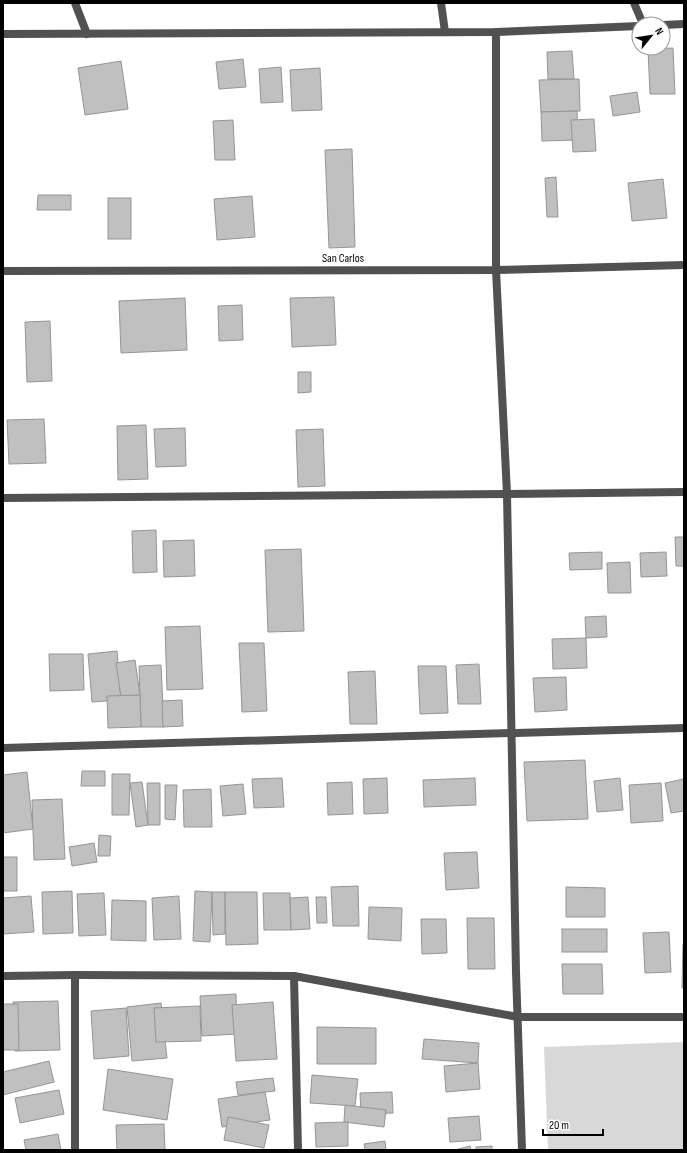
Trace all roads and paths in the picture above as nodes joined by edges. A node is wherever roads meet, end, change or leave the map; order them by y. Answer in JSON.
{"nodes":[{"id":1,"x":75,"y":3,"type":"edge"},
{"id":2,"x":441,"y":3,"type":"edge"},
{"id":3,"x":634,"y":3,"type":"edge"},
{"id":4,"x":640,"y":16,"type":"edge"},
{"id":5,"x":684,"y":24,"type":"edge"},
{"id":6,"x":671,"y":25,"type":"edge"},
{"id":7,"x":631,"y":26,"type":"edge"},
{"id":8,"x":445,"y":32,"type":"junction"},
{"id":9,"x":496,"y":32,"type":"junction"},
{"id":10,"x":3,"y":34,"type":"edge"},
{"id":11,"x":87,"y":34,"type":"junction"},
{"id":12,"x":684,"y":265,"type":"edge"},
{"id":13,"x":496,"y":270,"type":"junction"},
{"id":14,"x":3,"y":271,"type":"edge"},
{"id":15,"x":684,"y":492,"type":"edge"},
{"id":16,"x":507,"y":494,"type":"junction"},
{"id":17,"x":3,"y":498,"type":"edge"},
{"id":18,"x":684,"y":728,"type":"edge"},
{"id":19,"x":512,"y":733,"type":"junction"},
{"id":20,"x":3,"y":748,"type":"edge"},
{"id":21,"x":75,"y":975,"type":"junction"},
{"id":22,"x":3,"y":976,"type":"edge"},
{"id":23,"x":294,"y":976,"type":"junction"},
{"id":24,"x":518,"y":1017,"type":"junction"},
{"id":25,"x":684,"y":1017,"type":"edge"},
{"id":26,"x":76,"y":1150,"type":"edge"},
{"id":27,"x":298,"y":1150,"type":"edge"},
{"id":28,"x":522,"y":1150,"type":"edge"}],
"edges":[{"from":1,"to":11,"type":"street"},
{"from":2,"to":8,"type":"street"},
{"from":3,"to":4,"type":"street"},
{"from":5,"to":6,"type":"street"},
{"from":7,"to":9,"type":"street"},
{"from":8,"to":9,"type":"street"},
{"from":8,"to":11,"type":"street"},
{"from":9,"to":13,"type":"street"},
{"from":10,"to":11,"type":"street"},
{"from":12,"to":13,"type":"street","name":"San Carlos"},
{"from":13,"to":14,"type":"street","name":"San Carlos"},
{"from":13,"to":16,"type":"street"},
{"from":15,"to":16,"type":"street"},
{"from":16,"to":17,"type":"street"},
{"from":16,"to":19,"type":"street"},
{"from":18,"to":19,"type":"street"},
{"from":19,"to":20,"type":"street"},
{"from":19,"to":24,"type":"street"},
{"from":21,"to":22,"type":"street"},
{"from":21,"to":23,"type":"street"},
{"from":21,"to":26,"type":"street"},
{"from":23,"to":24,"type":"street"},
{"from":23,"to":27,"type":"street"},
{"from":24,"to":25,"type":"street"},
{"from":24,"to":28,"type":"street"}]}
